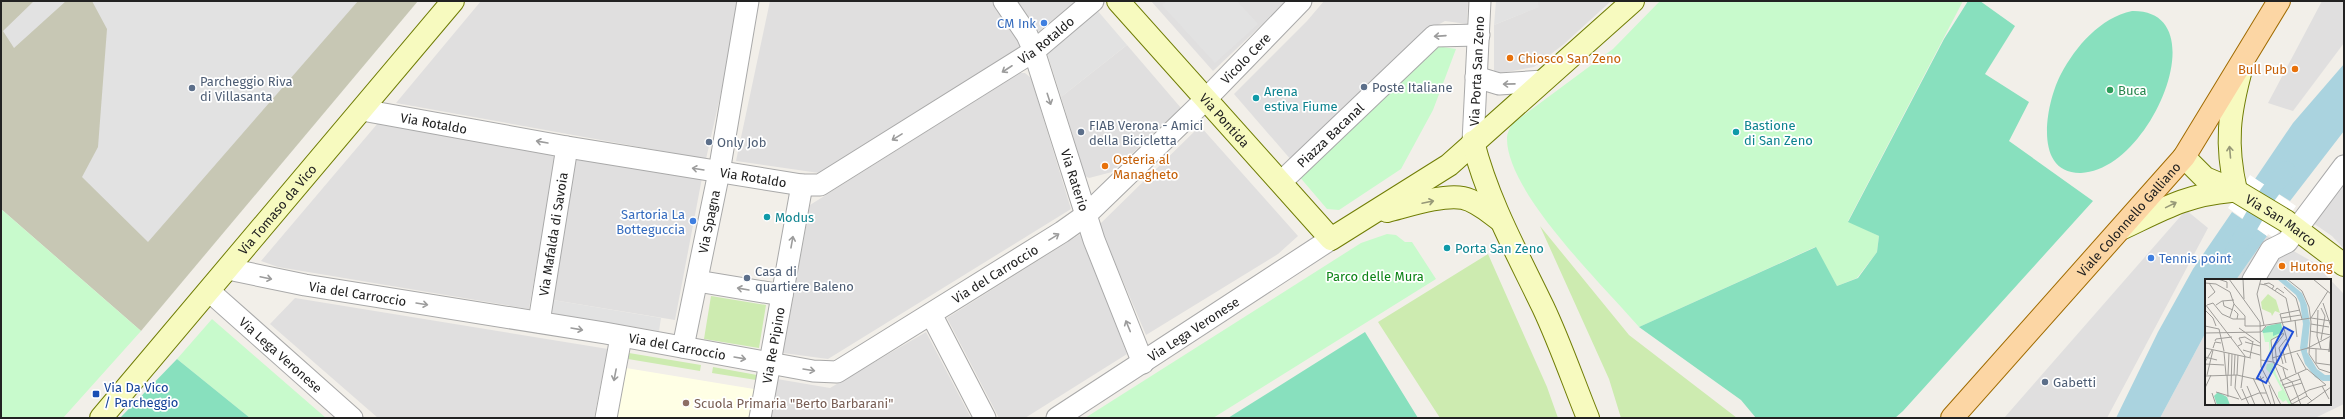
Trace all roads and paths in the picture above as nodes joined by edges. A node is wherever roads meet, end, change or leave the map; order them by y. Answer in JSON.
{"nodes":[{"id":1,"x":453,"y":1,"type":"edge"},
{"id":2,"x":748,"y":1,"type":"edge"},
{"id":3,"x":1004,"y":1,"type":"edge"},
{"id":4,"x":1093,"y":1,"type":"edge"},
{"id":5,"x":1118,"y":1,"type":"edge"},
{"id":6,"x":1301,"y":1,"type":"edge"},
{"id":7,"x":1480,"y":1,"type":"edge"},
{"id":8,"x":1633,"y":1,"type":"edge"},
{"id":9,"x":2279,"y":1,"type":"edge"},
{"id":10,"x":1479,"y":35,"type":"junction"},
{"id":11,"x":1034,"y":51,"type":"junction"},
{"id":12,"x":2244,"y":58,"type":"junction"},
{"id":13,"x":1476,"y":77,"type":"junction"},
{"id":14,"x":1543,"y":81,"type":"junction"},
{"id":15,"x":1206,"y":99,"type":"junction"},
{"id":16,"x":362,"y":110,"type":"junction"},
{"id":17,"x":1472,"y":142,"type":"junction"},
{"id":18,"x":567,"y":147,"type":"junction"},
{"id":19,"x":2184,"y":157,"type":"junction"},
{"id":20,"x":2344,"y":166,"type":"edge"},
{"id":21,"x":719,"y":172,"type":"junction"},
{"id":22,"x":1281,"y":182,"type":"junction"},
{"id":23,"x":802,"y":185,"type":"junction"},
{"id":24,"x":2238,"y":192,"type":"junction"},
{"id":25,"x":1376,"y":213,"type":"junction"},
{"id":26,"x":1086,"y":215,"type":"junction"},
{"id":27,"x":1314,"y":220,"type":"junction"},
{"id":28,"x":1500,"y":220,"type":"junction"},
{"id":29,"x":2291,"y":225,"type":"junction"},
{"id":30,"x":1353,"y":226,"type":"junction"},
{"id":31,"x":2123,"y":228,"type":"junction"},
{"id":32,"x":1331,"y":239,"type":"junction"},
{"id":33,"x":2344,"y":266,"type":"edge"},
{"id":34,"x":228,"y":269,"type":"junction"},
{"id":35,"x":2254,"y":279,"type":"edge"},
{"id":36,"x":697,"y":281,"type":"junction"},
{"id":37,"x":209,"y":291,"type":"junction"},
{"id":38,"x":782,"y":295,"type":"junction"},
{"id":39,"x":932,"y":314,"type":"junction"},
{"id":40,"x":539,"y":322,"type":"junction"},
{"id":41,"x":621,"y":337,"type":"junction"},
{"id":42,"x":683,"y":347,"type":"junction"},
{"id":43,"x":770,"y":363,"type":"junction"},
{"id":44,"x":1143,"y":363,"type":"junction"},
{"id":45,"x":101,"y":418,"type":"edge"},
{"id":46,"x":352,"y":418,"type":"edge"},
{"id":47,"x":606,"y":418,"type":"edge"},
{"id":48,"x":760,"y":418,"type":"edge"},
{"id":49,"x":985,"y":418,"type":"edge"},
{"id":50,"x":1057,"y":418,"type":"edge"},
{"id":51,"x":1588,"y":418,"type":"edge"},
{"id":52,"x":1952,"y":418,"type":"edge"}],
"edges":[{"from":1,"to":16,"type":"street","name":"Via Tomaso da Vico"},
{"from":2,"to":21,"type":"street","name":"Via Spagna"},
{"from":3,"to":11,"type":"street","name":"Via Raterio"},
{"from":4,"to":11,"type":"street","name":"Via Rotaldo"},
{"from":5,"to":15,"type":"street","name":"Via Pontida"},
{"from":6,"to":15,"type":"street","name":"Vicolo Cere"},
{"from":7,"to":10,"type":"street","name":"Via Porta San Zeno"},
{"from":8,"to":14,"type":"street"},
{"from":9,"to":12,"type":"main road","name":"Viale Colonnello Galliano"},
{"from":10,"to":13,"type":"street","name":"Via Porta San Zeno"},
{"from":10,"to":22,"type":"street","name":"Piazza Bacanal","one_way":true},
{"from":11,"to":23,"type":"street","name":"Via Rotaldo","one_way":true},
{"from":11,"to":26,"type":"street","name":"Via Raterio","one_way":true},
{"from":12,"to":19,"type":"main road","name":"Viale Colonnello Galliano"},
{"from":24,"to":12,"type":"street","one_way":true},
{"from":14,"to":13,"type":"street","one_way":true},
{"from":13,"to":17,"type":"street","name":"Via Porta San Zeno"},
{"from":14,"to":17,"type":"street"},
{"from":15,"to":22,"type":"street","name":"Via Pontida"},
{"from":15,"to":26,"type":"street","name":"Vicolo Cere"},
{"from":18,"to":16,"type":"street","name":"Via Rotaldo","one_way":true},
{"from":16,"to":34,"type":"street","name":"Via Tomaso da Vico"},
{"from":17,"to":25,"type":"street"},
{"from":17,"to":28,"type":"street"},
{"from":21,"to":18,"type":"street","name":"Via Rotaldo","one_way":true},
{"from":18,"to":40,"type":"street","name":"Via Mafalda di Savoia"},
{"from":19,"to":24,"type":"street","name":"Via San Marco"},
{"from":19,"to":31,"type":"main road","name":"Viale Colonnello Galliano"},
{"from":20,"to":29,"type":"street"},
{"from":21,"to":23,"type":"street","name":"Via Rotaldo"},
{"from":21,"to":36,"type":"street","name":"Via Spagna"},
{"from":22,"to":27,"type":"street","name":"Via Pontida"},
{"from":38,"to":23,"type":"street","name":"Via Re Pipino","one_way":true},
{"from":24,"to":29,"type":"street","name":"Via San Marco"},
{"from":31,"to":24,"type":"street","one_way":true},
{"from":25,"to":28,"type":"street","one_way":true},
{"from":25,"to":30,"type":"street"},
{"from":39,"to":26,"type":"street","name":"Via del Carroccio","one_way":true},
{"from":44,"to":26,"type":"street","name":"Via Raterio","one_way":true},
{"from":27,"to":30,"type":"street"},
{"from":27,"to":32,"type":"street","name":"Via Pontida"},
{"from":28,"to":51,"type":"street"},
{"from":29,"to":33,"type":"street","name":"Via San Marco"},
{"from":29,"to":35,"type":"street"},
{"from":30,"to":32,"type":"street"},
{"from":31,"to":52,"type":"main road","name":"Viale Colonnello Galliano"},
{"from":32,"to":44,"type":"street","name":"Via Lega Veronese"},
{"from":34,"to":37,"type":"street","name":"Via Tomaso da Vico"},
{"from":34,"to":40,"type":"street","name":"Via del Carroccio","one_way":true},
{"from":38,"to":36,"type":"street","name":"Via Re Pipino","one_way":true},
{"from":36,"to":42,"type":"street","name":"Via Spagna"},
{"from":37,"to":45,"type":"street","name":"Via Tomaso da Vico"},
{"from":37,"to":46,"type":"street","name":"Via Lega Veronese"},
{"from":38,"to":43,"type":"street","name":"Via Re Pipino"},
{"from":43,"to":39,"type":"street","name":"Via del Carroccio","one_way":true},
{"from":39,"to":49,"type":"street"},
{"from":40,"to":41,"type":"street","name":"Via del Carroccio","one_way":true},
{"from":41,"to":42,"type":"street","name":"Via del Carroccio"},
{"from":41,"to":47,"type":"street","one_way":true},
{"from":42,"to":43,"type":"street","name":"Via del Carroccio","one_way":true},
{"from":43,"to":48,"type":"street","name":"Via Re Pipino"},
{"from":44,"to":50,"type":"street","name":"Via Lega Veronese"}]}
